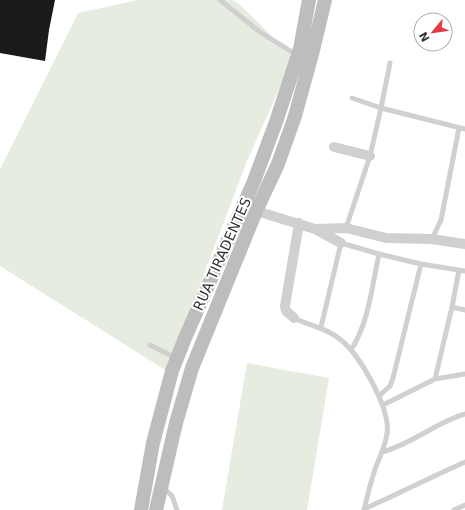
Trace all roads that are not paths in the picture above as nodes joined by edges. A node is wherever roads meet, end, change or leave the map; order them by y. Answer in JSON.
{"nodes":[{"id":1,"x":220,"y":0,"type":"edge"},
{"id":2,"x":309,"y":0,"type":"edge"},
{"id":3,"x":325,"y":0,"type":"edge"},
{"id":4,"x":304,"y":58,"type":"junction"},
{"id":5,"x":390,"y":63,"type":"dead end"},
{"id":6,"x":352,"y":98,"type":"dead end"},
{"id":7,"x":382,"y":108,"type":"junction"},
{"id":8,"x":459,"y":128,"type":"junction"},
{"id":9,"x":465,"y":129,"type":"edge"},
{"id":10,"x":334,"y":147,"type":"dead end"},
{"id":11,"x":370,"y":156,"type":"junction"},
{"id":12,"x":250,"y":208,"type":"junction"},
{"id":13,"x":299,"y":224,"type":"junction"},
{"id":14,"x":346,"y":228,"type":"junction"},
{"id":15,"x":315,"y":229,"type":"junction"},
{"id":16,"x":432,"y":239,"type":"junction"},
{"id":17,"x":341,"y":243,"type":"junction"},
{"id":18,"x":465,"y":244,"type":"edge"},
{"id":19,"x":379,"y":254,"type":"junction"},
{"id":20,"x":421,"y":264,"type":"junction"},
{"id":21,"x":459,"y":270,"type":"junction"},
{"id":22,"x":465,"y":271,"type":"edge"},
{"id":23,"x":202,"y":300,"type":"junction"},
{"id":24,"x":217,"y":307,"type":"junction"},
{"id":25,"x":452,"y":307,"type":"junction"},
{"id":26,"x":465,"y":310,"type":"edge"},
{"id":27,"x":294,"y":318,"type":"joint"},
{"id":28,"x":320,"y":327,"type":"junction"},
{"id":29,"x":150,"y":345,"type":"dead end"},
{"id":30,"x":351,"y":350,"type":"junction"},
{"id":31,"x":174,"y":364,"type":"junction"},
{"id":32,"x":190,"y":374,"type":"junction"},
{"id":33,"x":465,"y":374,"type":"edge"},
{"id":34,"x":435,"y":379,"type":"junction"},
{"id":35,"x":379,"y":396,"type":"junction"},
{"id":36,"x":383,"y":405,"type":"junction"},
{"id":37,"x":465,"y":414,"type":"edge"},
{"id":38,"x":382,"y":452,"type":"junction"},
{"id":39,"x":465,"y":462,"type":"edge"},
{"id":40,"x":147,"y":476,"type":"junction"},
{"id":41,"x":161,"y":485,"type":"junction"},
{"id":42,"x":465,"y":504,"type":"edge"},
{"id":43,"x":364,"y":509,"type":"edge"},
{"id":44,"x":141,"y":510,"type":"edge"},
{"id":45,"x":156,"y":510,"type":"edge"},
{"id":46,"x":177,"y":510,"type":"edge"},
{"id":47,"x":454,"y":510,"type":"edge"}],
"edges":[{"from":1,"to":4,"type":"lane"},
{"from":2,"to":4,"type":"street","name":"RUA TIRADENTES"},
{"from":3,"to":4,"type":"street","name":"RUA TIRADENTES"},
{"from":4,"to":12,"type":"street","name":"RUA TIRADENTES"},
{"from":5,"to":7,"type":"lane"},
{"from":6,"to":7,"type":"lane"},
{"from":7,"to":8,"type":"lane"},
{"from":7,"to":11,"type":"lane"},
{"from":8,"to":9,"type":"lane"},
{"from":8,"to":16,"type":"lane"},
{"from":10,"to":11,"type":"street"},
{"from":11,"to":14,"type":"lane"},
{"from":12,"to":13,"type":"street"},
{"from":12,"to":23,"type":"street","name":"RUA TIRADENTES"},
{"from":12,"to":24,"type":"street","name":"RUA TIRADENTES"},
{"from":13,"to":15,"type":"street"},
{"from":13,"to":27,"type":"street"},
{"from":14,"to":15,"type":"street"},
{"from":14,"to":16,"type":"street"},
{"from":15,"to":17,"type":"street"},
{"from":16,"to":18,"type":"street"},
{"from":17,"to":19,"type":"lane"},
{"from":17,"to":28,"type":"lane"},
{"from":19,"to":20,"type":"lane"},
{"from":19,"to":30,"type":"lane"},
{"from":20,"to":21,"type":"lane"},
{"from":20,"to":35,"type":"lane"},
{"from":21,"to":22,"type":"lane"},
{"from":21,"to":25,"type":"lane"},
{"from":23,"to":24,"type":"street"},
{"from":23,"to":31,"type":"street","name":"RUA TIRADENTES"},
{"from":24,"to":32,"type":"street","name":"RUA TIRADENTES"},
{"from":25,"to":26,"type":"lane"},
{"from":25,"to":34,"type":"lane"},
{"from":27,"to":28,"type":"lane"},
{"from":28,"to":30,"type":"lane"},
{"from":29,"to":31,"type":"lane"},
{"from":30,"to":35,"type":"lane"},
{"from":31,"to":32,"type":"street"},
{"from":31,"to":40,"type":"street","name":"RUA TIRADENTES"},
{"from":32,"to":41,"type":"street","name":"RUA TIRADENTES"},
{"from":33,"to":34,"type":"lane"},
{"from":34,"to":36,"type":"lane"},
{"from":35,"to":36,"type":"lane"},
{"from":36,"to":38,"type":"lane"},
{"from":37,"to":38,"type":"lane"},
{"from":38,"to":43,"type":"lane"},
{"from":39,"to":43,"type":"lane"},
{"from":40,"to":41,"type":"street"},
{"from":40,"to":44,"type":"street","name":"RUA TIRADENTES"},
{"from":41,"to":45,"type":"street","name":"RUA TIRADENTES"},
{"from":41,"to":46,"type":"lane"},
{"from":42,"to":47,"type":"lane"}]}
